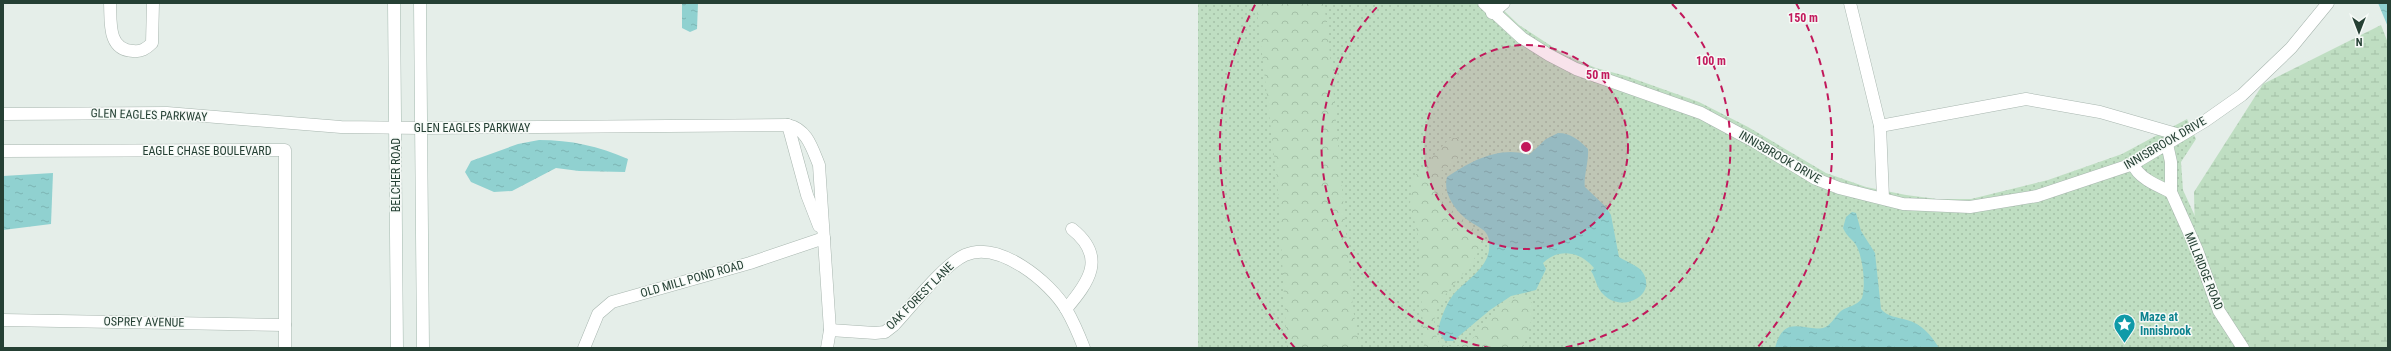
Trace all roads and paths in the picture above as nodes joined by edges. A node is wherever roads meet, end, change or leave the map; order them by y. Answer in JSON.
{"nodes":[{"id":1,"x":110,"y":3,"type":"edge"},
{"id":2,"x":153,"y":3,"type":"edge"},
{"id":3,"x":394,"y":3,"type":"edge"},
{"id":4,"x":420,"y":3,"type":"edge"},
{"id":5,"x":1484,"y":3,"type":"edge"},
{"id":6,"x":1504,"y":3,"type":"edge"},
{"id":7,"x":1850,"y":3,"type":"edge"},
{"id":8,"x":2328,"y":3,"type":"edge"},
{"id":9,"x":1492,"y":12,"type":"junction"},
{"id":10,"x":3,"y":114,"type":"edge"},
{"id":11,"x":793,"y":126,"type":"junction"},
{"id":12,"x":1880,"y":126,"type":"junction"},
{"id":13,"x":395,"y":128,"type":"junction"},
{"id":14,"x":422,"y":128,"type":"junction"},
{"id":15,"x":2180,"y":135,"type":"junction"},
{"id":16,"x":2167,"y":144,"type":"junction"},
{"id":17,"x":3,"y":151,"type":"edge"},
{"id":18,"x":2133,"y":164,"type":"junction"},
{"id":19,"x":2171,"y":192,"type":"junction"},
{"id":20,"x":1883,"y":198,"type":"junction"},
{"id":21,"x":1072,"y":229,"type":"dead end"},
{"id":22,"x":824,"y":238,"type":"junction"},
{"id":23,"x":1066,"y":310,"type":"junction"},
{"id":24,"x":3,"y":320,"type":"edge"},
{"id":25,"x":285,"y":325,"type":"junction"},
{"id":26,"x":830,"y":330,"type":"junction"},
{"id":27,"x":285,"y":348,"type":"edge"},
{"id":28,"x":397,"y":348,"type":"edge"},
{"id":29,"x":423,"y":348,"type":"edge"},
{"id":30,"x":584,"y":348,"type":"edge"},
{"id":31,"x":827,"y":348,"type":"edge"},
{"id":32,"x":1084,"y":348,"type":"edge"},
{"id":33,"x":2243,"y":348,"type":"edge"}],
"edges":[{"from":1,"to":2,"type":"street"},
{"from":3,"to":13,"type":"street","name":"BELCHER ROAD"},
{"from":4,"to":14,"type":"street"},
{"from":5,"to":9,"type":"street","name":"INNISBROOK DRIVE"},
{"from":6,"to":9,"type":"street"},
{"from":7,"to":12,"type":"street"},
{"from":8,"to":15,"type":"street","name":"INNISBROOK DRIVE"},
{"from":9,"to":20,"type":"street","name":"INNISBROOK DRIVE"},
{"from":10,"to":13,"type":"street","name":"GLEN EAGLES PARKWAY"},
{"from":11,"to":14,"type":"street","name":"GLEN EAGLES PARKWAY"},
{"from":11,"to":22,"type":"street"},
{"from":11,"to":22,"type":"street"},
{"from":12,"to":15,"type":"street"},
{"from":12,"to":20,"type":"street"},
{"from":13,"to":14,"type":"street","name":"GLEN EAGLES PARKWAY"},
{"from":13,"to":28,"type":"street","name":"BELCHER ROAD"},
{"from":14,"to":29,"type":"street"},
{"from":15,"to":16,"type":"street","name":"INNISBROOK DRIVE"},
{"from":16,"to":18,"type":"street","name":"INNISBROOK DRIVE"},
{"from":16,"to":19,"type":"street","name":"MILLRIDGE ROAD"},
{"from":17,"to":25,"type":"street","name":"EAGLE CHASE BOULEVARD"},
{"from":18,"to":19,"type":"street"},
{"from":18,"to":20,"type":"street","name":"INNISBROOK DRIVE"},
{"from":19,"to":33,"type":"street","name":"MILLRIDGE ROAD"},
{"from":21,"to":23,"type":"street"},
{"from":22,"to":26,"type":"street"},
{"from":22,"to":30,"type":"street","name":"OLD MILL POND ROAD"},
{"from":23,"to":26,"type":"street","name":"OAK FOREST LANE"},
{"from":23,"to":32,"type":"street","name":"OAK FOREST LANE"},
{"from":24,"to":25,"type":"street","name":"OSPREY AVENUE"},
{"from":25,"to":27,"type":"street"},
{"from":26,"to":31,"type":"street"}]}
